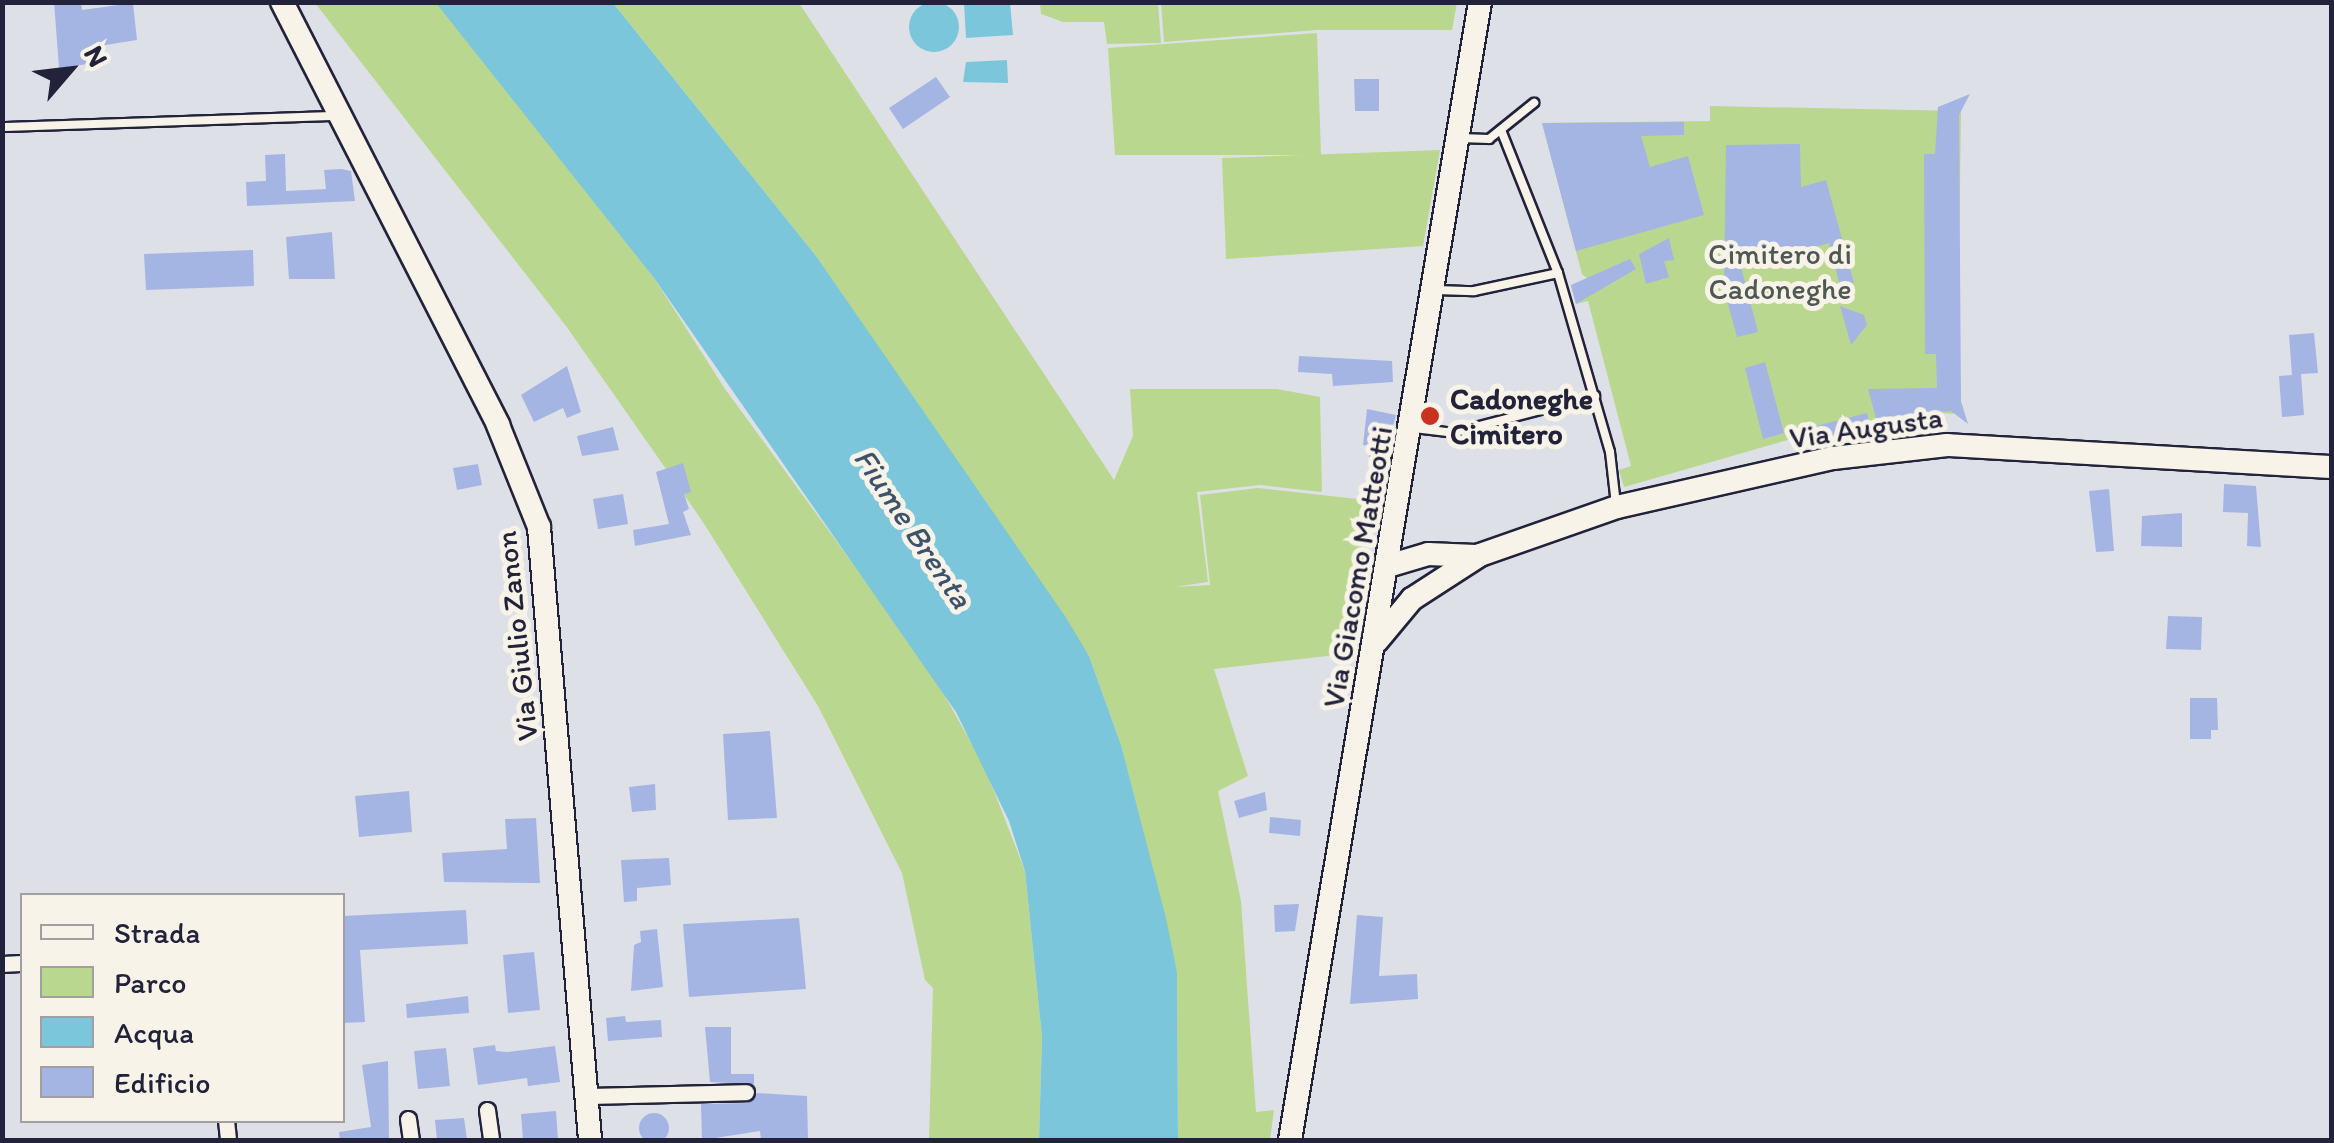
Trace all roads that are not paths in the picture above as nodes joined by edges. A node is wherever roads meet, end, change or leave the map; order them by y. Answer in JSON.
{"nodes":[{"id":1,"x":282,"y":2,"type":"edge"},
{"id":2,"x":1480,"y":2,"type":"edge"},
{"id":3,"x":1534,"y":103,"type":"dead end"},
{"id":4,"x":340,"y":116,"type":"junction"},
{"id":5,"x":2,"y":127,"type":"edge"},
{"id":6,"x":1501,"y":130,"type":"junction"},
{"id":7,"x":1460,"y":138,"type":"junction"},
{"id":8,"x":1558,"y":273,"type":"junction"},
{"id":9,"x":1436,"y":290,"type":"junction"},
{"id":10,"x":1595,"y":396,"type":"junction"},
{"id":11,"x":1413,"y":428,"type":"junction"},
{"id":12,"x":2332,"y":467,"type":"edge"},
{"id":13,"x":1617,"y":506,"type":"junction"},
{"id":14,"x":1396,"y":522,"type":"junction"},
{"id":15,"x":1428,"y":554,"type":"junction"},
{"id":16,"x":1480,"y":556,"type":"junction"},
{"id":17,"x":1388,"y":566,"type":"junction"},
{"id":18,"x":1430,"y":585,"type":"junction"},
{"id":19,"x":1374,"y":644,"type":"junction"},
{"id":20,"x":746,"y":1092,"type":"dead end"},
{"id":21,"x":586,"y":1096,"type":"junction"},
{"id":22,"x":487,"y":1110,"type":"dead end"},
{"id":23,"x":408,"y":1119,"type":"dead end"},
{"id":24,"x":411,"y":1140,"type":"edge"},
{"id":25,"x":491,"y":1140,"type":"edge"},
{"id":26,"x":590,"y":1140,"type":"edge"},
{"id":27,"x":1290,"y":1140,"type":"edge"}],
"edges":[{"from":1,"to":4,"type":"street","name":"Via Giulio Zanon"},
{"from":2,"to":7,"type":"street","name":"Via Giacomo Matteotti"},
{"from":3,"to":6,"type":"lane"},
{"from":4,"to":5,"type":"lane"},
{"from":4,"to":21,"type":"street","name":"Via Giulio Zanon"},
{"from":6,"to":7,"type":"lane"},
{"from":6,"to":8,"type":"lane"},
{"from":7,"to":9,"type":"street","name":"Via Giacomo Matteotti"},
{"from":8,"to":9,"type":"lane"},
{"from":8,"to":10,"type":"lane"},
{"from":9,"to":11,"type":"street","name":"Via Giacomo Matteotti"},
{"from":10,"to":11,"type":"lane"},
{"from":10,"to":13,"type":"lane"},
{"from":11,"to":14,"type":"street","name":"Via Giacomo Matteotti"},
{"from":12,"to":13,"type":"street","name":"Via Augusta"},
{"from":13,"to":16,"type":"street","name":"Via Augusta"},
{"from":14,"to":15,"type":"street"},
{"from":14,"to":17,"type":"street","name":"Via Giacomo Matteotti"},
{"from":15,"to":16,"type":"street","name":"Via Augusta"},
{"from":15,"to":17,"type":"street","name":"Via Augusta"},
{"from":16,"to":18,"type":"street","name":"Via Augusta"},
{"from":17,"to":18,"type":"street"},
{"from":17,"to":19,"type":"street","name":"Via Giacomo Matteotti"},
{"from":18,"to":19,"type":"street","name":"Via Augusta"},
{"from":19,"to":27,"type":"street","name":"Via Giacomo Matteotti"},
{"from":20,"to":21,"type":"street"},
{"from":21,"to":26,"type":"street","name":"Via Giulio Zanon"},
{"from":22,"to":25,"type":"street"},
{"from":23,"to":24,"type":"street"}]}
